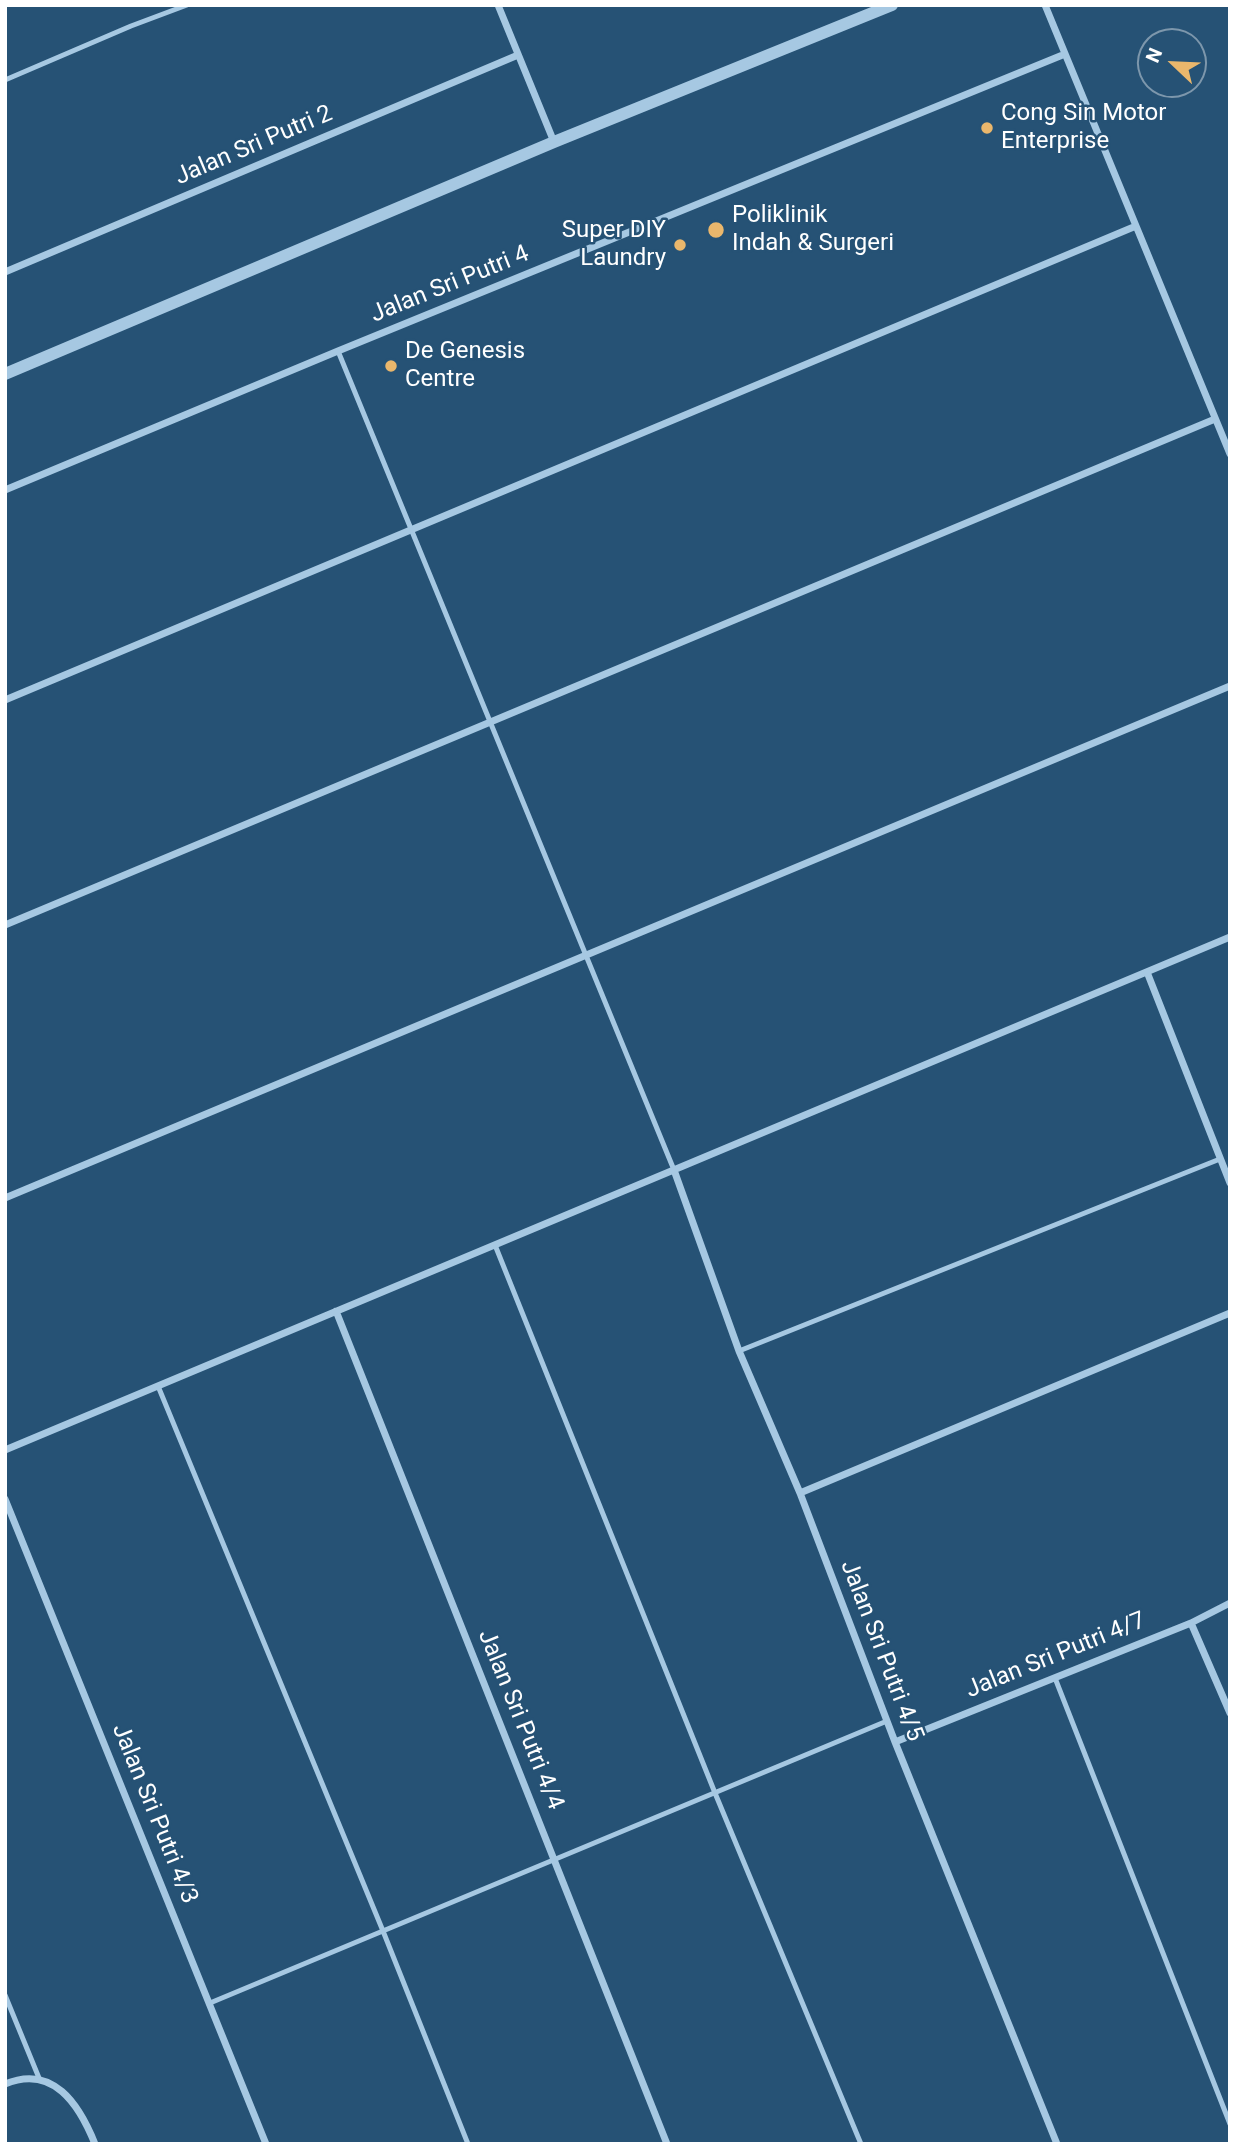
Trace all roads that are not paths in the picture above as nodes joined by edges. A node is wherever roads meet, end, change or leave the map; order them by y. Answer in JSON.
{"nodes":[{"id":1,"x":187,"y":5,"type":"edge"},
{"id":2,"x":498,"y":5,"type":"edge"},
{"id":3,"x":892,"y":5,"type":"edge"},
{"id":4,"x":1045,"y":5,"type":"edge"},
{"id":5,"x":1065,"y":54,"type":"junction"},
{"id":6,"x":518,"y":55,"type":"junction"},
{"id":7,"x":5,"y":80,"type":"edge"},
{"id":8,"x":554,"y":142,"type":"junction"},
{"id":9,"x":1136,"y":226,"type":"junction"},
{"id":10,"x":5,"y":272,"type":"edge"},
{"id":11,"x":338,"y":352,"type":"junction"},
{"id":12,"x":5,"y":374,"type":"edge"},
{"id":13,"x":1215,"y":419,"type":"junction"},
{"id":14,"x":1230,"y":454,"type":"edge"},
{"id":15,"x":5,"y":491,"type":"edge"},
{"id":16,"x":411,"y":530,"type":"junction"},
{"id":17,"x":1230,"y":686,"type":"edge"},
{"id":18,"x":5,"y":700,"type":"edge"},
{"id":19,"x":490,"y":722,"type":"junction"},
{"id":20,"x":5,"y":925,"type":"edge"},
{"id":21,"x":1230,"y":937,"type":"edge"},
{"id":22,"x":585,"y":955,"type":"junction"},
{"id":23,"x":1147,"y":972,"type":"junction"},
{"id":24,"x":1220,"y":1159,"type":"junction"},
{"id":25,"x":674,"y":1170,"type":"junction"},
{"id":26,"x":1230,"y":1183,"type":"edge"},
{"id":27,"x":5,"y":1198,"type":"edge"},
{"id":28,"x":495,"y":1245,"type":"junction"},
{"id":29,"x":336,"y":1311,"type":"junction"},
{"id":30,"x":1230,"y":1313,"type":"edge"},
{"id":31,"x":739,"y":1351,"type":"junction"},
{"id":32,"x":158,"y":1386,"type":"junction"},
{"id":33,"x":5,"y":1450,"type":"edge"},
{"id":34,"x":800,"y":1493,"type":"junction"},
{"id":35,"x":5,"y":1499,"type":"edge"},
{"id":36,"x":1230,"y":1603,"type":"edge"},
{"id":37,"x":1191,"y":1623,"type":"junction"},
{"id":38,"x":1055,"y":1678,"type":"junction"},
{"id":39,"x":1230,"y":1713,"type":"edge"},
{"id":40,"x":887,"y":1721,"type":"junction"},
{"id":41,"x":895,"y":1742,"type":"junction"},
{"id":42,"x":715,"y":1793,"type":"junction"},
{"id":43,"x":555,"y":1860,"type":"junction"},
{"id":44,"x":383,"y":1931,"type":"junction"},
{"id":45,"x":5,"y":1995,"type":"edge"},
{"id":46,"x":210,"y":2003,"type":"junction"},
{"id":47,"x":39,"y":2078,"type":"junction"},
{"id":48,"x":5,"y":2084,"type":"edge"},
{"id":49,"x":1230,"y":2124,"type":"edge"},
{"id":50,"x":95,"y":2144,"type":"edge"},
{"id":51,"x":266,"y":2144,"type":"edge"},
{"id":52,"x":468,"y":2144,"type":"edge"},
{"id":53,"x":667,"y":2144,"type":"edge"},
{"id":54,"x":861,"y":2144,"type":"edge"},
{"id":55,"x":1056,"y":2144,"type":"edge"}],
"edges":[{"from":1,"to":7,"type":"lane"},
{"from":2,"to":6,"type":"street"},
{"from":3,"to":8,"type":"street"},
{"from":4,"to":5,"type":"street"},
{"from":5,"to":9,"type":"street"},
{"from":5,"to":11,"type":"street","name":"Jalan Sri Putri 4"},
{"from":6,"to":8,"type":"street"},
{"from":6,"to":10,"type":"street","name":"Jalan Sri Putri 2"},
{"from":8,"to":12,"type":"street"},
{"from":9,"to":13,"type":"street"},
{"from":9,"to":16,"type":"street"},
{"from":11,"to":15,"type":"street","name":"Jalan Sri Putri 4"},
{"from":11,"to":16,"type":"lane"},
{"from":13,"to":14,"type":"street"},
{"from":13,"to":19,"type":"street"},
{"from":16,"to":18,"type":"street"},
{"from":16,"to":19,"type":"lane"},
{"from":17,"to":22,"type":"street"},
{"from":19,"to":20,"type":"street"},
{"from":19,"to":22,"type":"lane"},
{"from":21,"to":23,"type":"street"},
{"from":22,"to":25,"type":"lane"},
{"from":22,"to":27,"type":"street"},
{"from":23,"to":24,"type":"street"},
{"from":23,"to":25,"type":"street"},
{"from":24,"to":26,"type":"street"},
{"from":24,"to":31,"type":"lane"},
{"from":25,"to":28,"type":"street"},
{"from":25,"to":31,"type":"street","name":"Jalan Sri Putri 4/5"},
{"from":28,"to":29,"type":"street"},
{"from":28,"to":42,"type":"lane"},
{"from":29,"to":32,"type":"street"},
{"from":29,"to":43,"type":"street","name":"Jalan Sri Putri 4/4"},
{"from":30,"to":34,"type":"street"},
{"from":31,"to":34,"type":"street","name":"Jalan Sri Putri 4/5"},
{"from":32,"to":33,"type":"street"},
{"from":32,"to":44,"type":"lane"},
{"from":34,"to":40,"type":"street","name":"Jalan Sri Putri 4/5"},
{"from":35,"to":46,"type":"street","name":"Jalan Sri Putri 4/3"},
{"from":36,"to":37,"type":"street","name":"Jalan Sri Putri 4/7"},
{"from":37,"to":38,"type":"street","name":"Jalan Sri Putri 4/7"},
{"from":37,"to":39,"type":"street"},
{"from":38,"to":41,"type":"street","name":"Jalan Sri Putri 4/7"},
{"from":38,"to":49,"type":"lane"},
{"from":40,"to":41,"type":"street","name":"Jalan Sri Putri 4/5"},
{"from":40,"to":42,"type":"lane"},
{"from":41,"to":55,"type":"street","name":"Jalan Sri Putri 4/5"},
{"from":42,"to":43,"type":"lane"},
{"from":42,"to":54,"type":"lane"},
{"from":43,"to":44,"type":"lane"},
{"from":43,"to":53,"type":"street","name":"Jalan Sri Putri 4/4"},
{"from":44,"to":46,"type":"lane"},
{"from":44,"to":52,"type":"lane"},
{"from":45,"to":47,"type":"lane"},
{"from":46,"to":51,"type":"street","name":"Jalan Sri Putri 4/3"},
{"from":47,"to":48,"type":"street"},
{"from":47,"to":50,"type":"street"}]}
